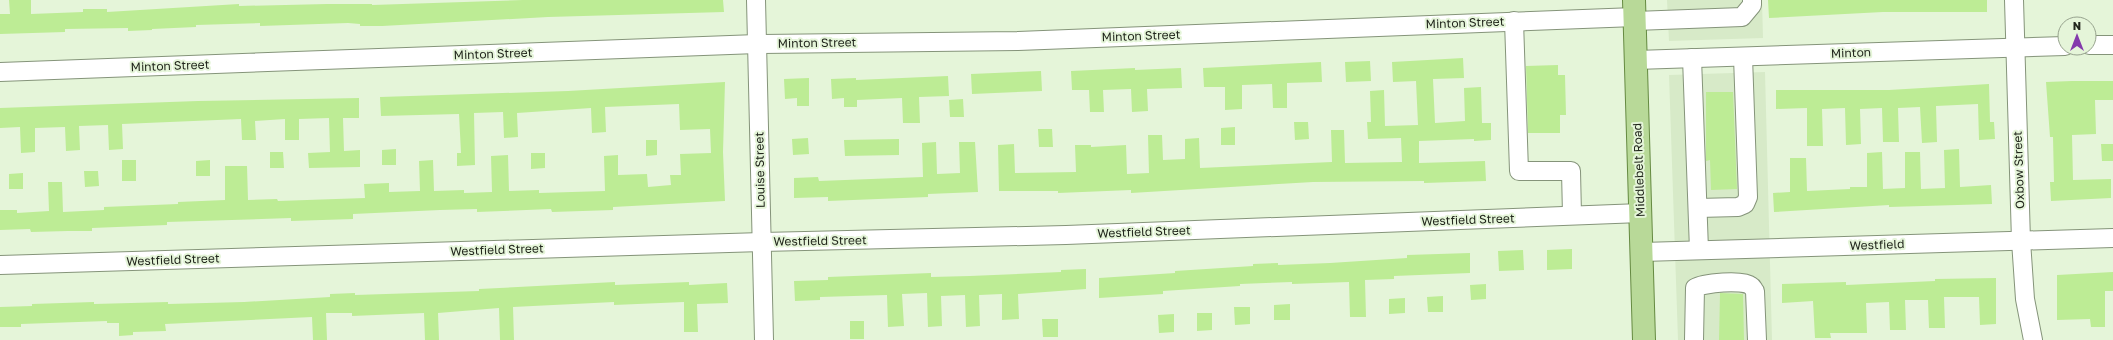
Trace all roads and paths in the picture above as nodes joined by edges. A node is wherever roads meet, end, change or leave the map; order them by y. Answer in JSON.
{"nodes":[{"id":1,"x":756,"y":0,"type":"edge"},
{"id":2,"x":1752,"y":0,"type":"edge"},
{"id":3,"x":2014,"y":0,"type":"edge"},
{"id":4,"x":1635,"y":13,"type":"edge"},
{"id":5,"x":1514,"y":21,"type":"junction"},
{"id":6,"x":757,"y":44,"type":"junction"},
{"id":7,"x":2113,"y":44,"type":"edge"},
{"id":8,"x":2097,"y":45,"type":"edge"},
{"id":9,"x":2057,"y":46,"type":"edge"},
{"id":10,"x":2016,"y":48,"type":"junction"},
{"id":11,"x":1743,"y":57,"type":"junction"},
{"id":12,"x":1692,"y":58,"type":"junction"},
{"id":13,"x":1636,"y":60,"type":"junction"},
{"id":14,"x":0,"y":72,"type":"edge"},
{"id":15,"x":1698,"y":208,"type":"junction"},
{"id":16,"x":1641,"y":213,"type":"junction"},
{"id":17,"x":1572,"y":216,"type":"junction"},
{"id":18,"x":2113,"y":238,"type":"edge"},
{"id":19,"x":2021,"y":241,"type":"junction"},
{"id":20,"x":762,"y":242,"type":"junction"},
{"id":21,"x":1699,"y":250,"type":"junction"},
{"id":22,"x":1642,"y":252,"type":"junction"},
{"id":23,"x":0,"y":265,"type":"edge"},
{"id":24,"x":764,"y":340,"type":"edge"},
{"id":25,"x":1644,"y":340,"type":"edge"},
{"id":26,"x":1694,"y":340,"type":"edge"},
{"id":27,"x":1757,"y":340,"type":"edge"},
{"id":28,"x":2033,"y":340,"type":"edge"}],
"edges":[{"from":1,"to":6,"type":"street","name":"Louise Street"},
{"from":2,"to":4,"type":"street","name":"Minton Street"},
{"from":3,"to":10,"type":"street","name":"Oxbow Street"},
{"from":4,"to":5,"type":"street","name":"Minton Street"},
{"from":4,"to":13,"type":"main road","name":"Middlebelt Road"},
{"from":5,"to":6,"type":"street","name":"Minton Street"},
{"from":5,"to":17,"type":"street"},
{"from":6,"to":14,"type":"street","name":"Minton Street"},
{"from":6,"to":20,"type":"street","name":"Louise Street"},
{"from":7,"to":8,"type":"street"},
{"from":9,"to":10,"type":"street","name":"Minton"},
{"from":10,"to":11,"type":"street","name":"Minton"},
{"from":10,"to":19,"type":"street","name":"Oxbow Street"},
{"from":11,"to":12,"type":"street","name":"Minton"},
{"from":11,"to":15,"type":"street"},
{"from":12,"to":13,"type":"street","name":"Minton"},
{"from":12,"to":15,"type":"street"},
{"from":13,"to":16,"type":"main road","name":"Middlebelt Road"},
{"from":15,"to":21,"type":"street"},
{"from":16,"to":17,"type":"street","name":"Westfield Street"},
{"from":16,"to":22,"type":"main road","name":"Middlebelt Road"},
{"from":17,"to":20,"type":"street","name":"Westfield Street"},
{"from":18,"to":19,"type":"street","name":"Westfield"},
{"from":19,"to":21,"type":"street","name":"Westfield"},
{"from":19,"to":28,"type":"street","name":"Oxbow Street"},
{"from":20,"to":23,"type":"street","name":"Westfield Street"},
{"from":20,"to":24,"type":"street","name":"Louise Street"},
{"from":21,"to":22,"type":"street","name":"Westfield"},
{"from":22,"to":25,"type":"main road","name":"Middlebelt Road"},
{"from":26,"to":27,"type":"street"}]}
